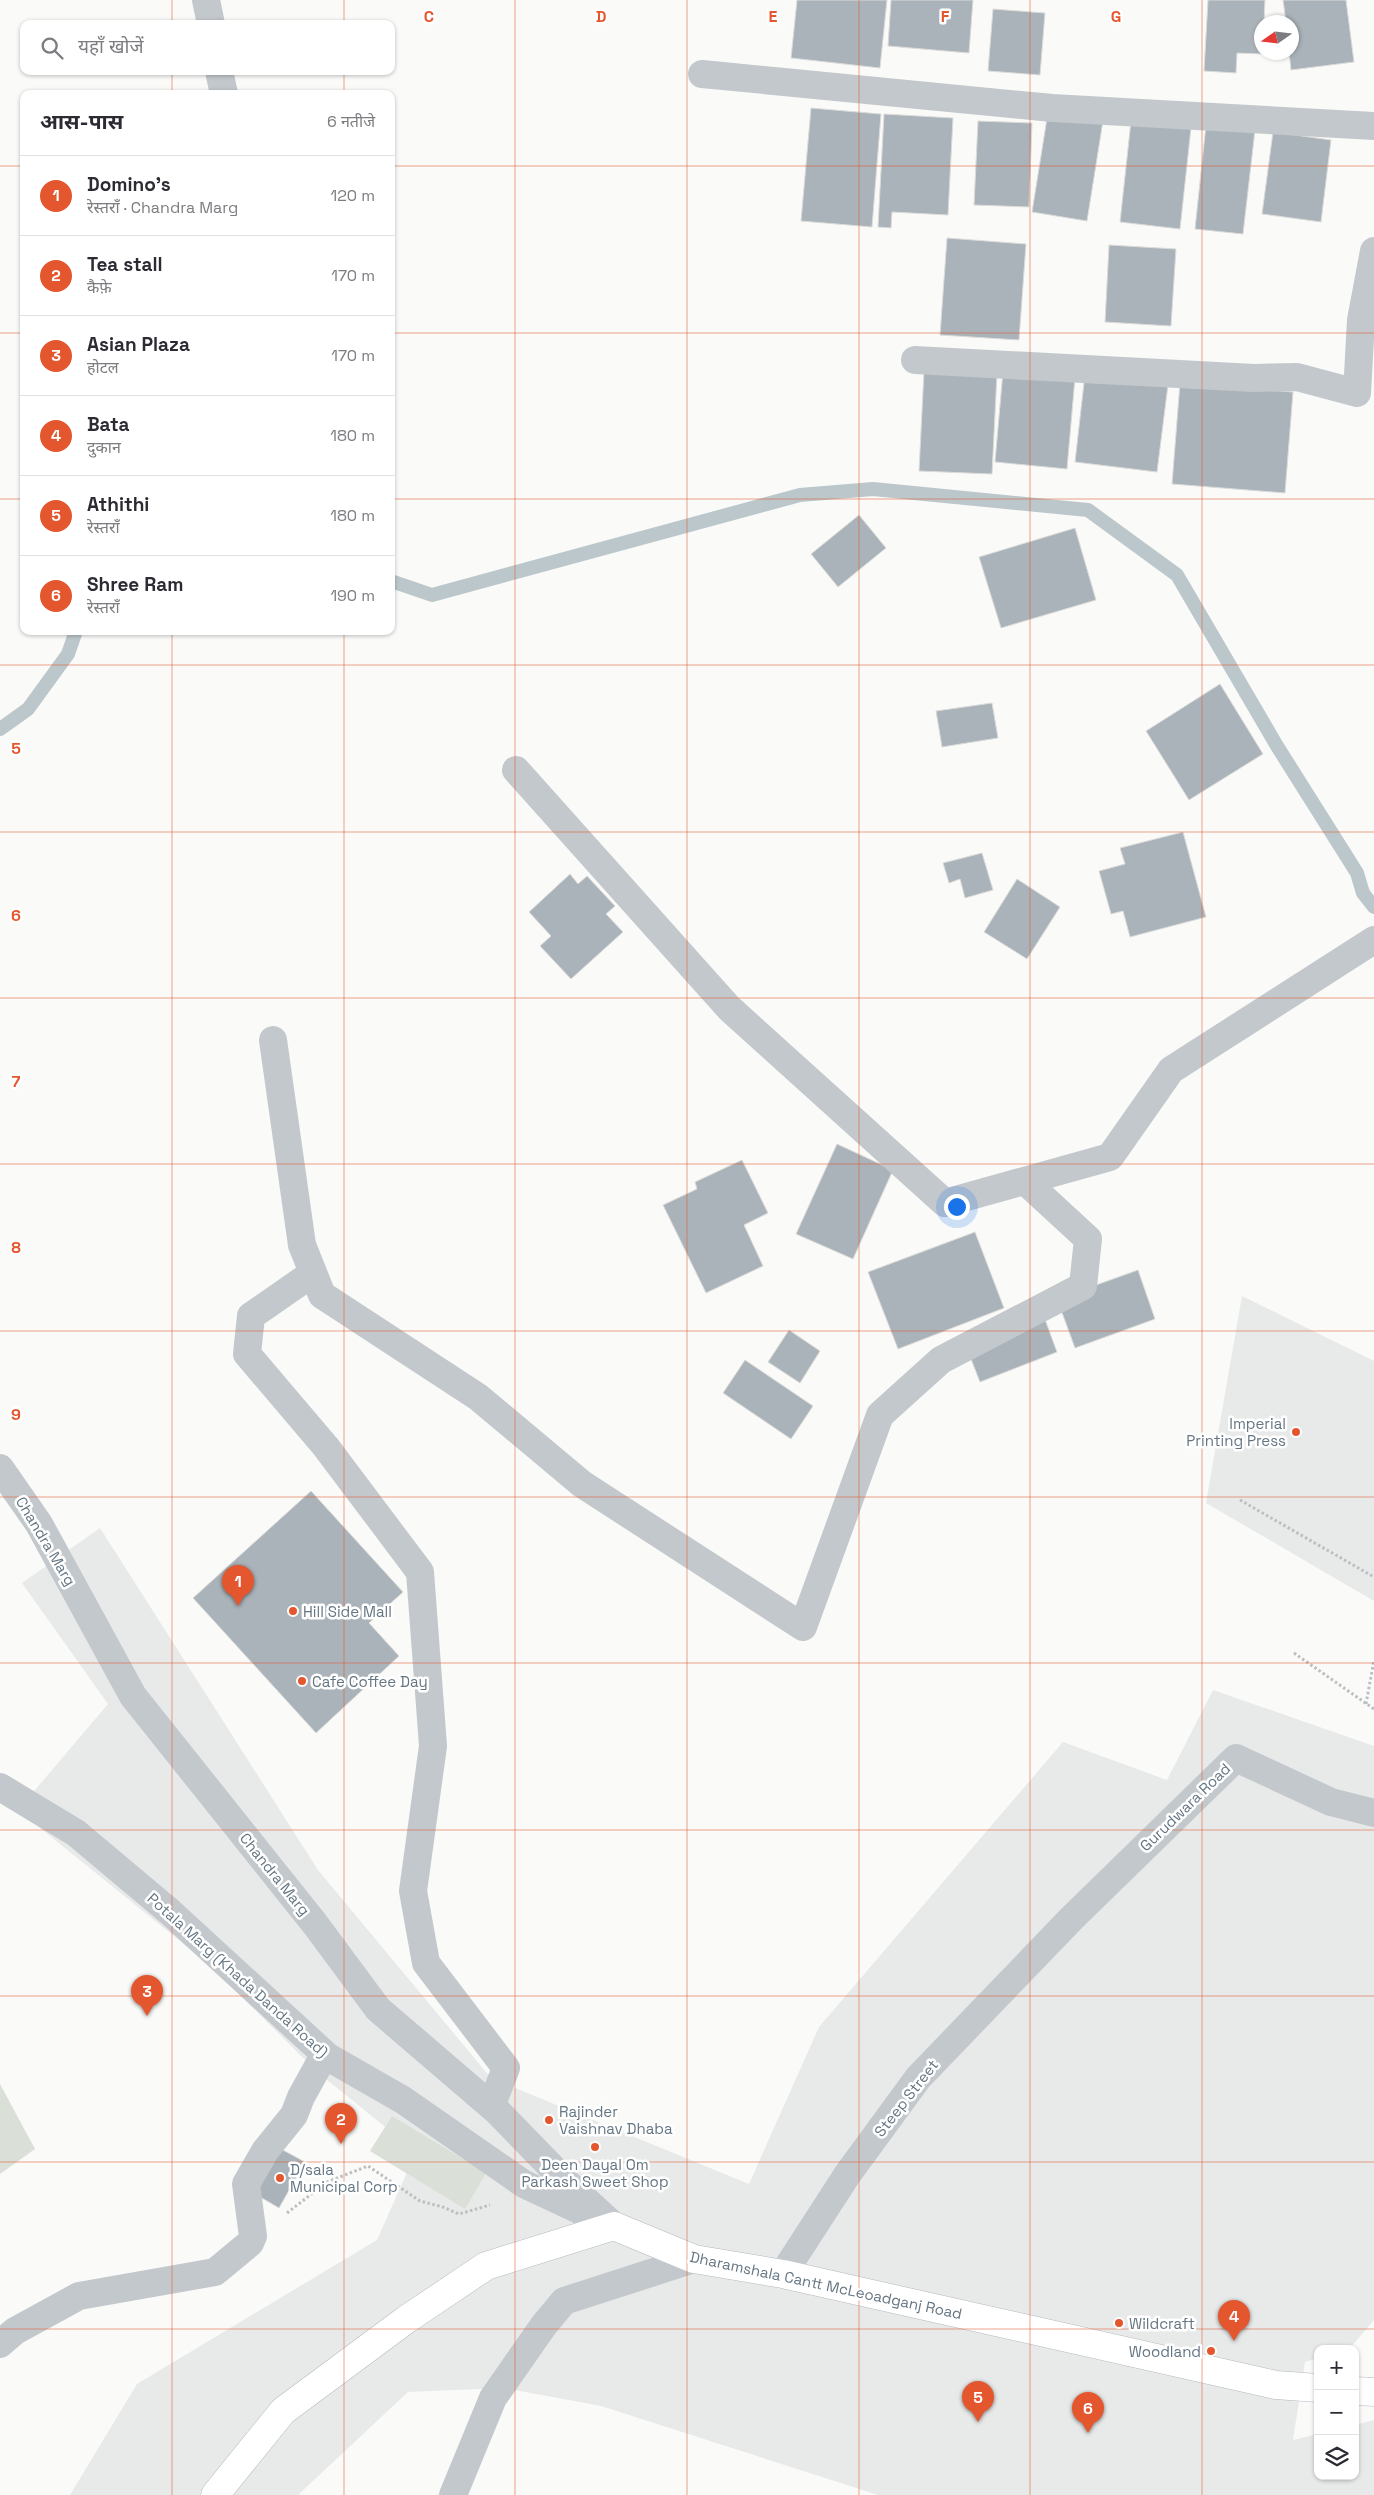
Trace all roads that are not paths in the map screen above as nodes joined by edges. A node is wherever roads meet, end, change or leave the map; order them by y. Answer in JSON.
{"nodes":[{"id":1,"x":206,"y":0,"type":"edge"},
{"id":2,"x":209,"y":20,"type":"edge"},
{"id":3,"x":702,"y":74,"type":"dead end"},
{"id":4,"x":220,"y":75,"type":"edge"},
{"id":5,"x":223,"y":90,"type":"edge"},
{"id":6,"x":1374,"y":126,"type":"edge"},
{"id":7,"x":1374,"y":251,"type":"edge"},
{"id":8,"x":915,"y":360,"type":"dead end"},
{"id":9,"x":516,"y":770,"type":"dead end"},
{"id":10,"x":1374,"y":940,"type":"edge"},
{"id":11,"x":273,"y":1040,"type":"dead end"},
{"id":12,"x":1025,"y":1181,"type":"junction"},
{"id":13,"x":313,"y":1273,"type":"junction"},
{"id":14,"x":0,"y":1468,"type":"edge"},
{"id":15,"x":0,"y":1787,"type":"edge"},
{"id":16,"x":1374,"y":1813,"type":"edge"},
{"id":17,"x":1071,"y":1919,"type":"joint"},
{"id":18,"x":328,"y":2056,"type":"junction"},
{"id":19,"x":498,"y":2112,"type":"junction"},
{"id":20,"x":614,"y":2226,"type":"junction"},
{"id":21,"x":694,"y":2259,"type":"junction"},
{"id":22,"x":783,"y":2274,"type":"junction"},
{"id":23,"x":0,"y":2344,"type":"edge"},
{"id":24,"x":1314,"y":2388,"type":"edge"},
{"id":25,"x":1359,"y":2390,"type":"edge"},
{"id":26,"x":1374,"y":2392,"type":"edge"},
{"id":27,"x":215,"y":2495,"type":"edge"},
{"id":28,"x":453,"y":2495,"type":"edge"}],
"edges":[{"from":1,"to":2,"type":"street"},
{"from":3,"to":6,"type":"street"},
{"from":4,"to":5,"type":"street"},
{"from":7,"to":8,"type":"street"},
{"from":9,"to":12,"type":"street"},
{"from":10,"to":12,"type":"street"},
{"from":11,"to":13,"type":"street"},
{"from":12,"to":13,"type":"street"},
{"from":13,"to":19,"type":"street"},
{"from":14,"to":19,"type":"street","name":"Chandra Marg"},
{"from":15,"to":18,"type":"street","name":"Potala Marg (Khada Danda Road)"},
{"from":16,"to":17,"type":"street","name":"Gurudwara Road"},
{"from":17,"to":22,"type":"street","name":"Steep Street"},
{"from":18,"to":20,"type":"street","name":"Potala Marg (Khada Danda Road)"},
{"from":18,"to":23,"type":"street"},
{"from":19,"to":20,"type":"street","name":"Chandra Marg"},
{"from":20,"to":21,"type":"main road","name":"Dharamshala Cantt McLeoadganj Road"},
{"from":20,"to":27,"type":"main road"},
{"from":21,"to":22,"type":"main road","name":"Dharamshala Cantt McLeoadganj Road"},
{"from":21,"to":28,"type":"street"},
{"from":22,"to":24,"type":"main road","name":"Dharamshala Cantt McLeoadganj Road"},
{"from":25,"to":26,"type":"main road"}]}
